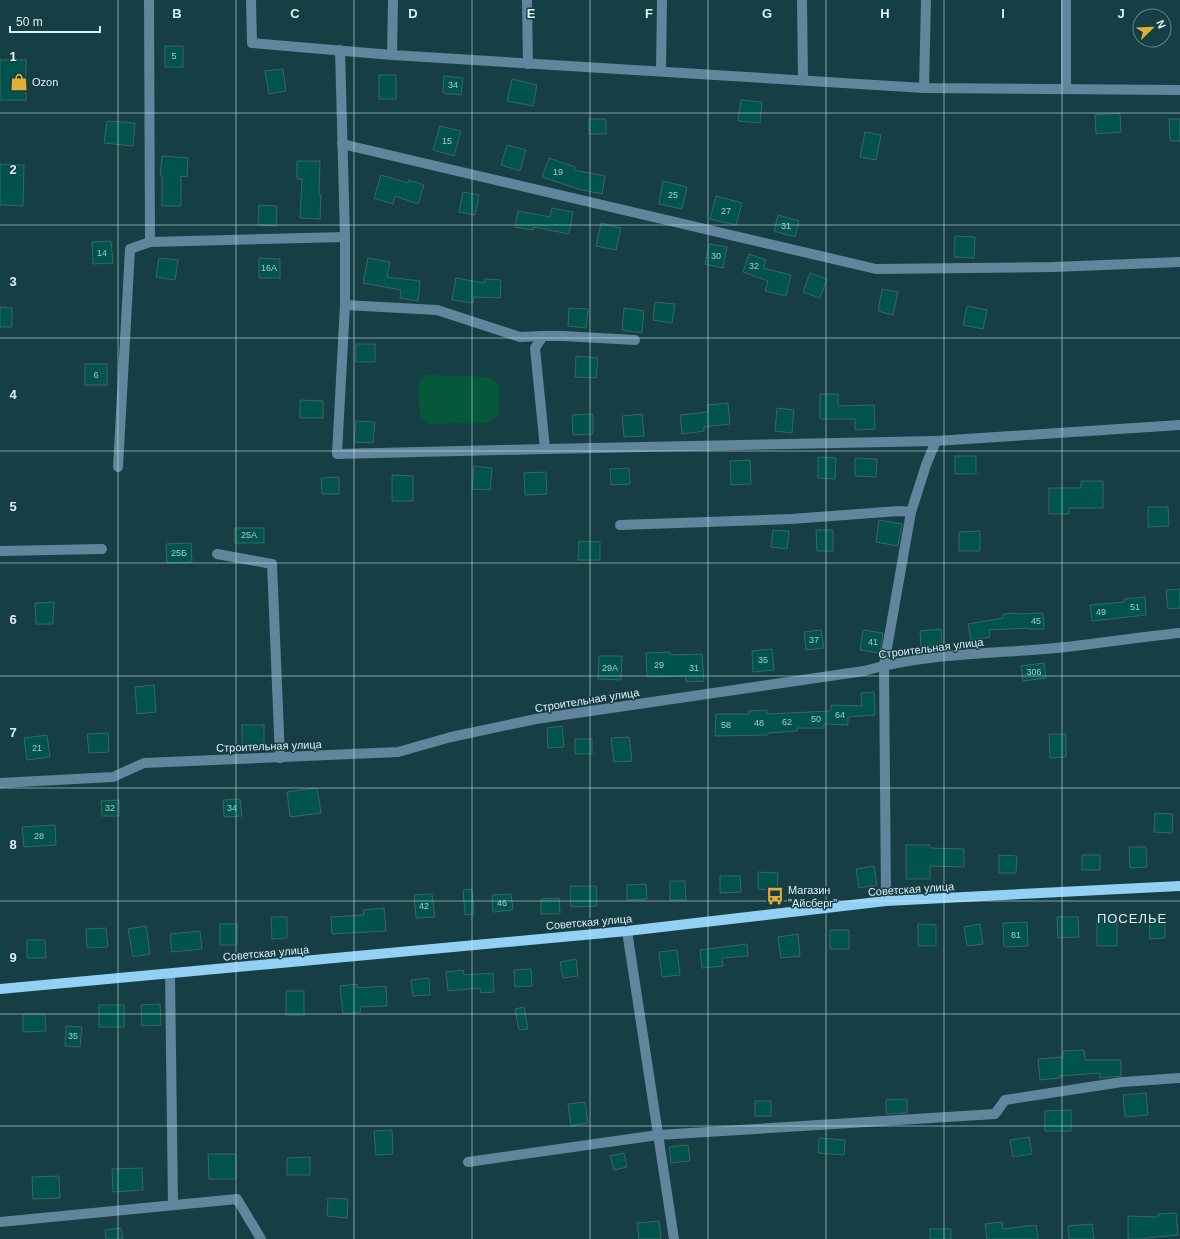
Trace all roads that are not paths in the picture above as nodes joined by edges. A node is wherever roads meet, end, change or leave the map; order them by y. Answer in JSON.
{"nodes":[{"id":1,"x":149,"y":0,"type":"edge"},
{"id":2,"x":251,"y":0,"type":"edge"},
{"id":3,"x":393,"y":0,"type":"edge"},
{"id":4,"x":528,"y":0,"type":"edge"},
{"id":5,"x":662,"y":0,"type":"edge"},
{"id":6,"x":802,"y":0,"type":"edge"},
{"id":7,"x":926,"y":0,"type":"edge"},
{"id":8,"x":1066,"y":0,"type":"edge"},
{"id":9,"x":340,"y":50,"type":"junction"},
{"id":10,"x":392,"y":55,"type":"junction"},
{"id":11,"x":528,"y":64,"type":"junction"},
{"id":12,"x":661,"y":71,"type":"junction"},
{"id":13,"x":803,"y":80,"type":"junction"},
{"id":14,"x":924,"y":88,"type":"junction"},
{"id":15,"x":1066,"y":89,"type":"junction"},
{"id":16,"x":1180,"y":90,"type":"edge"},
{"id":17,"x":342,"y":144,"type":"junction"},
{"id":18,"x":345,"y":237,"type":"junction"},
{"id":19,"x":150,"y":242,"type":"junction"},
{"id":20,"x":1180,"y":262,"type":"edge"},
{"id":21,"x":345,"y":305,"type":"junction"},
{"id":22,"x":543,"y":336,"type":"junction"},
{"id":23,"x":635,"y":340,"type":"dead end"},
{"id":24,"x":1180,"y":425,"type":"edge"},
{"id":25,"x":936,"y":441,"type":"junction"},
{"id":26,"x":545,"y":448,"type":"junction"},
{"id":27,"x":118,"y":467,"type":"dead end"},
{"id":28,"x":911,"y":512,"type":"junction"},
{"id":29,"x":620,"y":525,"type":"dead end"},
{"id":30,"x":102,"y":549,"type":"dead end"},
{"id":31,"x":0,"y":552,"type":"edge"},
{"id":32,"x":217,"y":554,"type":"dead end"},
{"id":33,"x":1180,"y":633,"type":"edge"},
{"id":34,"x":884,"y":665,"type":"junction"},
{"id":35,"x":280,"y":758,"type":"junction"},
{"id":36,"x":0,"y":783,"type":"edge"},
{"id":37,"x":1180,"y":886,"type":"edge"},
{"id":38,"x":886,"y":901,"type":"junction"},
{"id":39,"x":627,"y":931,"type":"junction"},
{"id":40,"x":170,"y":974,"type":"junction"},
{"id":41,"x":0,"y":989,"type":"edge"},
{"id":42,"x":1180,"y":1078,"type":"edge"},
{"id":43,"x":658,"y":1135,"type":"junction"},
{"id":44,"x":468,"y":1162,"type":"dead end"},
{"id":45,"x":174,"y":1205,"type":"junction"},
{"id":46,"x":0,"y":1222,"type":"edge"},
{"id":47,"x":261,"y":1239,"type":"edge"},
{"id":48,"x":674,"y":1239,"type":"edge"}],
"edges":[{"from":1,"to":19,"type":"street"},
{"from":2,"to":9,"type":"street"},
{"from":3,"to":10,"type":"street"},
{"from":4,"to":11,"type":"street"},
{"from":5,"to":12,"type":"street"},
{"from":6,"to":13,"type":"street"},
{"from":7,"to":14,"type":"street"},
{"from":8,"to":15,"type":"street"},
{"from":9,"to":10,"type":"street"},
{"from":9,"to":17,"type":"street"},
{"from":10,"to":11,"type":"street"},
{"from":11,"to":12,"type":"street"},
{"from":12,"to":13,"type":"street"},
{"from":13,"to":14,"type":"street"},
{"from":14,"to":15,"type":"street"},
{"from":15,"to":16,"type":"street"},
{"from":17,"to":18,"type":"street"},
{"from":17,"to":20,"type":"street"},
{"from":18,"to":19,"type":"street"},
{"from":18,"to":21,"type":"street"},
{"from":19,"to":27,"type":"street"},
{"from":21,"to":22,"type":"street"},
{"from":21,"to":26,"type":"street"},
{"from":22,"to":23,"type":"street"},
{"from":22,"to":26,"type":"street"},
{"from":24,"to":25,"type":"street"},
{"from":25,"to":26,"type":"street"},
{"from":25,"to":28,"type":"street"},
{"from":28,"to":29,"type":"street"},
{"from":28,"to":34,"type":"street"},
{"from":30,"to":31,"type":"street"},
{"from":32,"to":35,"type":"street"},
{"from":33,"to":34,"type":"street","name":"Строительная улица"},
{"from":34,"to":35,"type":"street","name":"Строительная улица"},
{"from":34,"to":38,"type":"street"},
{"from":35,"to":36,"type":"street","name":"Строительная улица"},
{"from":37,"to":38,"type":"main road","name":"Советская улица"},
{"from":38,"to":39,"type":"main road","name":"Советская улица"},
{"from":39,"to":40,"type":"main road","name":"Советская улица"},
{"from":39,"to":43,"type":"street"},
{"from":40,"to":41,"type":"main road","name":"Советская улица"},
{"from":40,"to":45,"type":"street"},
{"from":42,"to":43,"type":"street"},
{"from":43,"to":44,"type":"street"},
{"from":43,"to":48,"type":"street"},
{"from":45,"to":46,"type":"street"},
{"from":45,"to":47,"type":"street"}]}
